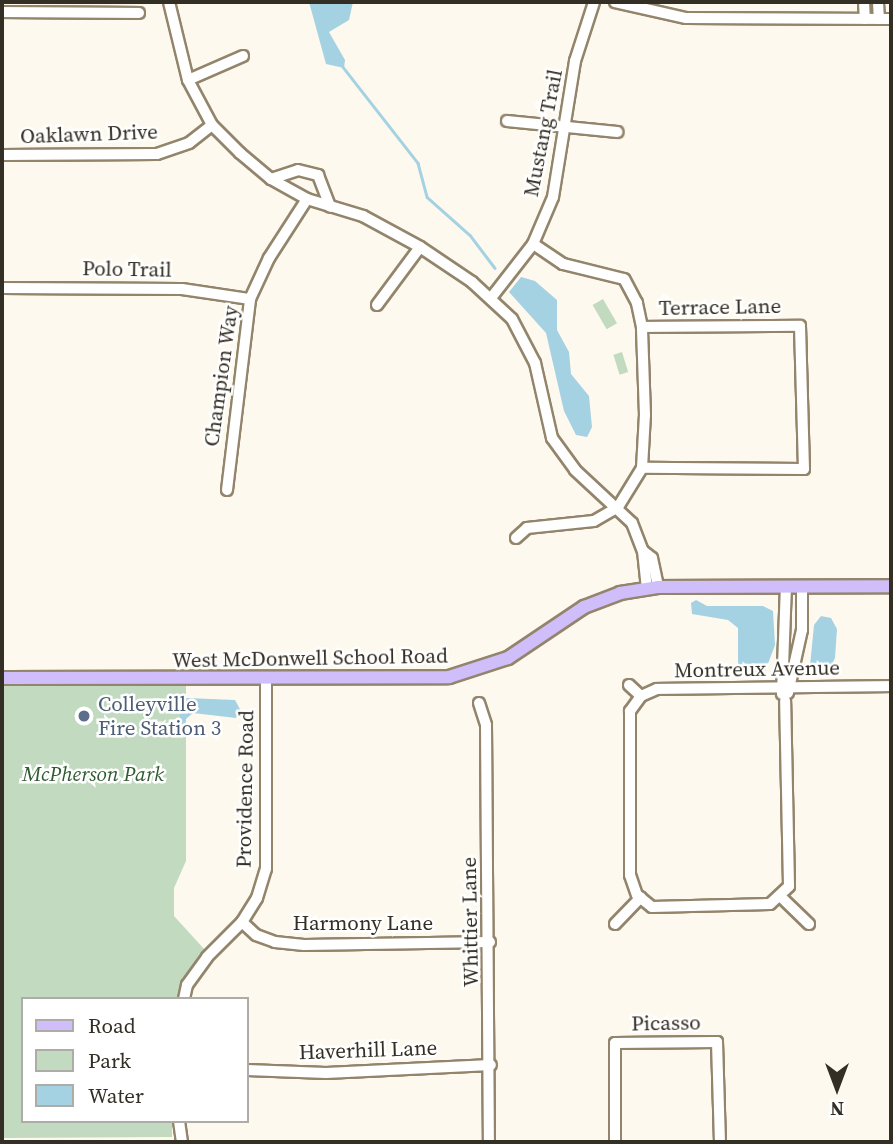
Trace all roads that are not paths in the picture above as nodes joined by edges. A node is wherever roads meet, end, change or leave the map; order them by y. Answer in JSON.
{"nodes":[{"id":1,"x":169,"y":2,"type":"edge"},
{"id":2,"x":594,"y":2,"type":"edge"},
{"id":3,"x":615,"y":2,"type":"edge"},
{"id":4,"x":864,"y":2,"type":"edge"},
{"id":5,"x":878,"y":2,"type":"edge"},
{"id":6,"x":2,"y":12,"type":"edge"},
{"id":7,"x":139,"y":13,"type":"dead end"},
{"id":8,"x":865,"y":19,"type":"junction"},
{"id":9,"x":879,"y":19,"type":"junction"},
{"id":10,"x":891,"y":19,"type":"edge"},
{"id":11,"x":243,"y":56,"type":"dead end"},
{"id":12,"x":188,"y":80,"type":"junction"},
{"id":13,"x":506,"y":121,"type":"dead end"},
{"id":14,"x":212,"y":125,"type":"junction"},
{"id":15,"x":566,"y":126,"type":"junction"},
{"id":16,"x":617,"y":132,"type":"dead end"},
{"id":17,"x":2,"y":155,"type":"edge"},
{"id":18,"x":271,"y":179,"type":"junction"},
{"id":19,"x":307,"y":199,"type":"junction"},
{"id":20,"x":330,"y":207,"type":"junction"},
{"id":21,"x":533,"y":244,"type":"junction"},
{"id":22,"x":420,"y":247,"type":"junction"},
{"id":23,"x":2,"y":288,"type":"edge"},
{"id":24,"x":491,"y":298,"type":"junction"},
{"id":25,"x":250,"y":299,"type":"junction"},
{"id":26,"x":376,"y":305,"type":"dead end"},
{"id":27,"x":642,"y":327,"type":"junction"},
{"id":28,"x":642,"y":468,"type":"junction"},
{"id":29,"x":228,"y":490,"type":"dead end"},
{"id":30,"x":618,"y":507,"type":"junction"},
{"id":31,"x":516,"y":538,"type":"dead end"},
{"id":32,"x":786,"y":586,"type":"junction"},
{"id":33,"x":891,"y":586,"type":"edge"},
{"id":34,"x":652,"y":587,"type":"junction"},
{"id":35,"x":802,"y":587,"type":"junction"},
{"id":36,"x":2,"y":678,"type":"edge"},
{"id":37,"x":266,"y":679,"type":"junction"},
{"id":38,"x":629,"y":685,"type":"dead end"},
{"id":39,"x":891,"y":687,"type":"edge"},
{"id":40,"x":785,"y":688,"type":"junction"},
{"id":41,"x":641,"y":696,"type":"junction"},
{"id":42,"x":479,"y":703,"type":"dead end"},
{"id":43,"x":641,"y":897,"type":"junction"},
{"id":44,"x":781,"y":897,"type":"junction"},
{"id":45,"x":242,"y":922,"type":"junction"},
{"id":46,"x":615,"y":924,"type":"dead end"},
{"id":47,"x":809,"y":924,"type":"dead end"},
{"id":48,"x":490,"y":942,"type":"junction"},
{"id":49,"x":184,"y":997,"type":"edge"},
{"id":50,"x":491,"y":1065,"type":"junction"},
{"id":51,"x":248,"y":1070,"type":"edge"},
{"id":52,"x":179,"y":1123,"type":"edge"},
{"id":53,"x":182,"y":1142,"type":"edge"},
{"id":54,"x":489,"y":1142,"type":"edge"},
{"id":55,"x":615,"y":1142,"type":"edge"},
{"id":56,"x":720,"y":1142,"type":"edge"}],
"edges":[{"from":1,"to":12,"type":"street"},
{"from":2,"to":15,"type":"street","name":"Mustang Trail"},
{"from":3,"to":8,"type":"street"},
{"from":4,"to":8,"type":"street"},
{"from":5,"to":9,"type":"street"},
{"from":6,"to":7,"type":"street"},
{"from":8,"to":9,"type":"street"},
{"from":9,"to":10,"type":"street"},
{"from":11,"to":12,"type":"street"},
{"from":12,"to":14,"type":"street"},
{"from":13,"to":15,"type":"street"},
{"from":14,"to":17,"type":"street","name":"Oaklawn Drive"},
{"from":14,"to":18,"type":"street"},
{"from":15,"to":16,"type":"street"},
{"from":15,"to":21,"type":"street","name":"Mustang Trail"},
{"from":18,"to":19,"type":"street"},
{"from":18,"to":20,"type":"street"},
{"from":19,"to":20,"type":"street"},
{"from":19,"to":25,"type":"street","name":"Champion Way"},
{"from":20,"to":22,"type":"street"},
{"from":21,"to":24,"type":"street","name":"Mustang Trail"},
{"from":21,"to":27,"type":"street"},
{"from":22,"to":24,"type":"street"},
{"from":22,"to":26,"type":"street"},
{"from":23,"to":25,"type":"street","name":"Polo Trail"},
{"from":24,"to":30,"type":"street"},
{"from":25,"to":29,"type":"street","name":"Champion Way"},
{"from":27,"to":28,"type":"street"},
{"from":27,"to":28,"type":"street","name":"Terrace Lane"},
{"from":28,"to":30,"type":"street"},
{"from":30,"to":31,"type":"street"},
{"from":30,"to":34,"type":"street"},
{"from":32,"to":34,"type":"main road","name":"West McDonwell School Road"},
{"from":32,"to":35,"type":"main road","name":"West McDonwell School Road"},
{"from":32,"to":40,"type":"street"},
{"from":33,"to":35,"type":"main road","name":"West McDonwell School Road"},
{"from":34,"to":37,"type":"main road","name":"West McDonwell School Road"},
{"from":35,"to":40,"type":"street"},
{"from":36,"to":37,"type":"main road","name":"West McDonwell School Road"},
{"from":37,"to":45,"type":"street","name":"Providence Road"},
{"from":38,"to":41,"type":"street"},
{"from":39,"to":40,"type":"street","name":"Montreux Avenue"},
{"from":40,"to":41,"type":"street","name":"Montreux Avenue"},
{"from":40,"to":44,"type":"street"},
{"from":41,"to":43,"type":"street"},
{"from":42,"to":48,"type":"street","name":"Whittier Lane"},
{"from":43,"to":44,"type":"street"},
{"from":43,"to":46,"type":"street"},
{"from":44,"to":47,"type":"street"},
{"from":45,"to":48,"type":"street","name":"Harmony Lane"},
{"from":45,"to":49,"type":"street","name":"Providence Road"},
{"from":48,"to":50,"type":"street","name":"Whittier Lane"},
{"from":50,"to":51,"type":"street","name":"Haverhill Lane"},
{"from":50,"to":54,"type":"street","name":"Whittier Lane"},
{"from":52,"to":53,"type":"street"},
{"from":55,"to":56,"type":"street","name":"Picasso"}]}
